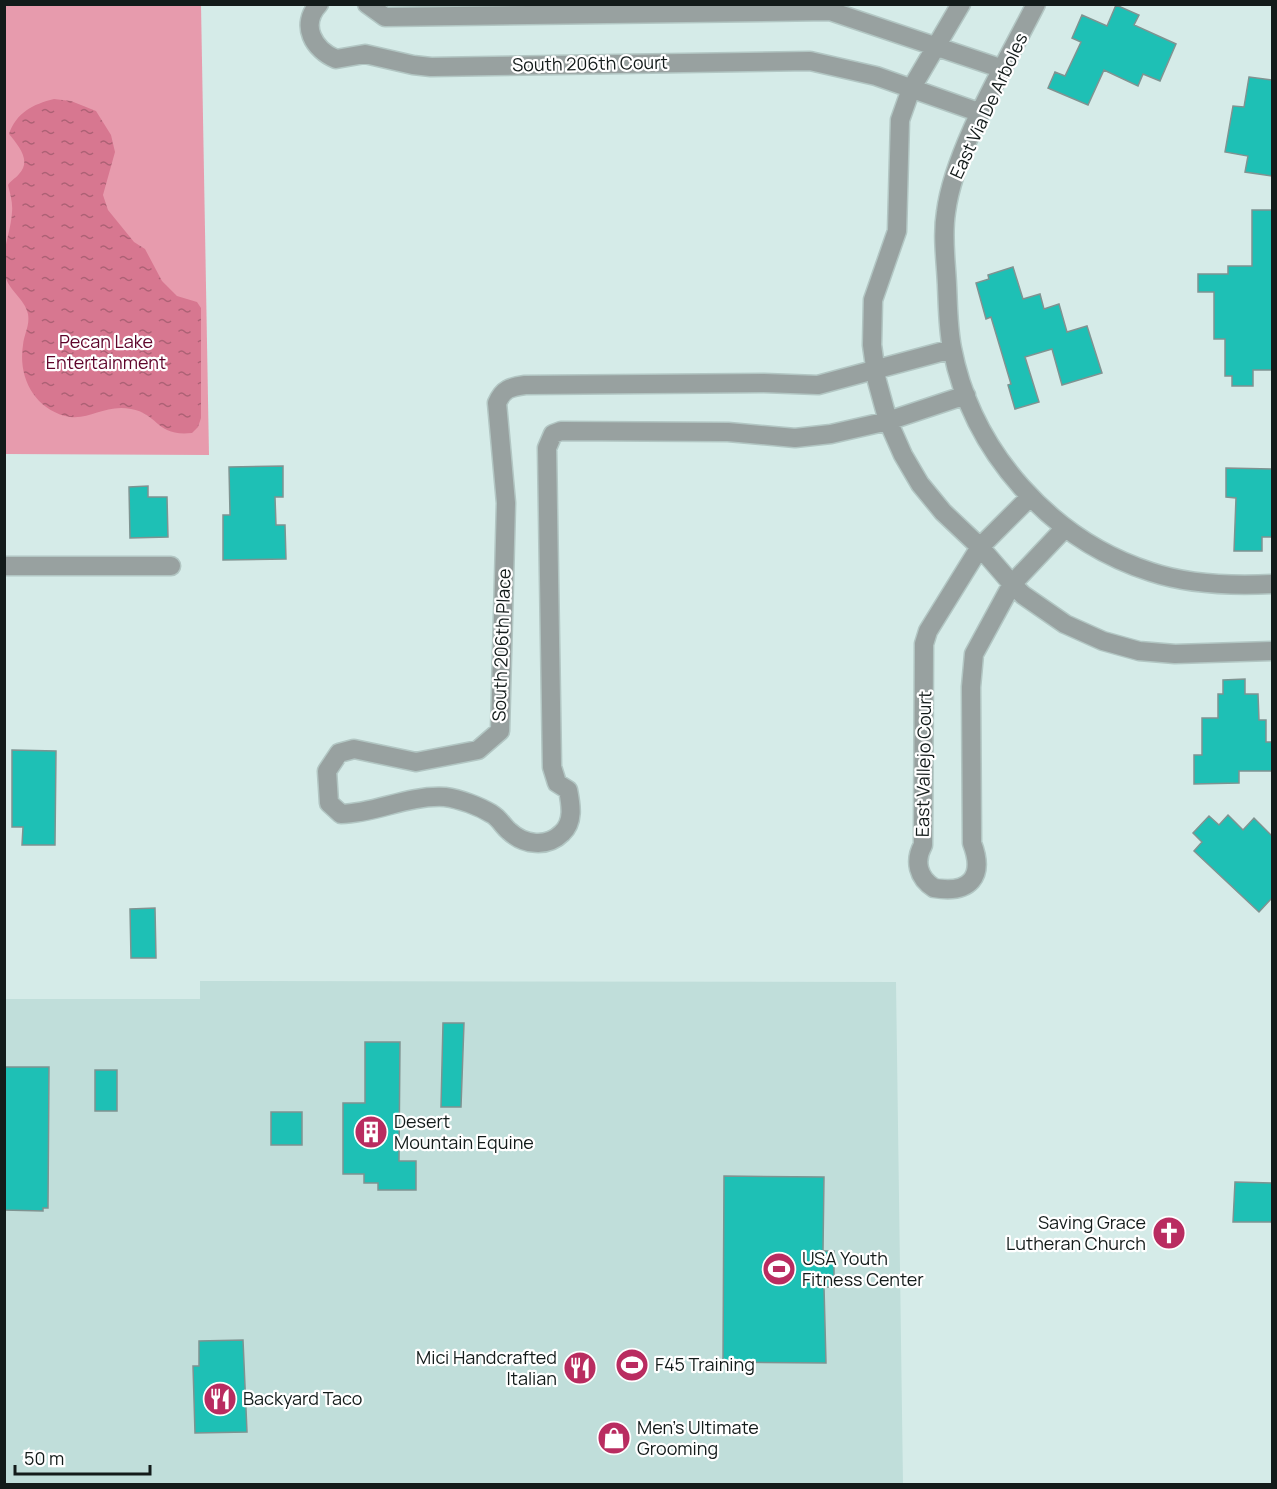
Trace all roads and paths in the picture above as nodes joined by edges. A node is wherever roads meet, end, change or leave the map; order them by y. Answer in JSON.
{"nodes":[{"id":1,"x":319,"y":4,"type":"edge"},
{"id":2,"x":367,"y":4,"type":"edge"},
{"id":3,"x":961,"y":4,"type":"edge"},
{"id":4,"x":1036,"y":4,"type":"edge"},
{"id":5,"x":936,"y":46,"type":"junction"},
{"id":6,"x":1003,"y":69,"type":"junction"},
{"id":7,"x":911,"y":89,"type":"junction"},
{"id":8,"x":981,"y":113,"type":"junction"},
{"id":9,"x":952,"y":349,"type":"junction"},
{"id":10,"x":875,"y":370,"type":"junction"},
{"id":11,"x":966,"y":395,"type":"junction"},
{"id":12,"x":888,"y":421,"type":"junction"},
{"id":13,"x":1030,"y":497,"type":"junction"},
{"id":14,"x":1064,"y":528,"type":"junction"},
{"id":15,"x":980,"y":547,"type":"junction"},
{"id":16,"x":4,"y":566,"type":"edge"},
{"id":17,"x":171,"y":566,"type":"dead end"},
{"id":18,"x":1012,"y":584,"type":"junction"},
{"id":19,"x":1272,"y":584,"type":"edge"},
{"id":20,"x":1272,"y":651,"type":"edge"}],
"edges":[{"from":1,"to":7,"type":"street","name":"South 206th Court"},
{"from":2,"to":5,"type":"street"},
{"from":3,"to":5,"type":"street"},
{"from":4,"to":6,"type":"street","name":"East Via De Arboles"},
{"from":5,"to":6,"type":"street"},
{"from":5,"to":7,"type":"street"},
{"from":6,"to":8,"type":"street","name":"East Via De Arboles"},
{"from":7,"to":8,"type":"street","name":"South 206th Court"},
{"from":7,"to":10,"type":"street"},
{"from":8,"to":9,"type":"street","name":"East Via De Arboles"},
{"from":9,"to":10,"type":"street"},
{"from":9,"to":11,"type":"street","name":"East Via De Arboles"},
{"from":10,"to":12,"type":"street"},
{"from":10,"to":12,"type":"street","name":"South 206th Place"},
{"from":11,"to":12,"type":"street"},
{"from":11,"to":13,"type":"street","name":"East Via De Arboles"},
{"from":12,"to":15,"type":"street"},
{"from":13,"to":14,"type":"street","name":"East Via De Arboles"},
{"from":13,"to":15,"type":"street","name":"East Vallejo Court"},
{"from":14,"to":18,"type":"street","name":"East Vallejo Court"},
{"from":14,"to":19,"type":"street","name":"East Via De Arboles"},
{"from":15,"to":18,"type":"street"},
{"from":15,"to":18,"type":"street","name":"East Vallejo Court"},
{"from":16,"to":17,"type":"street"},
{"from":18,"to":20,"type":"street"}]}
